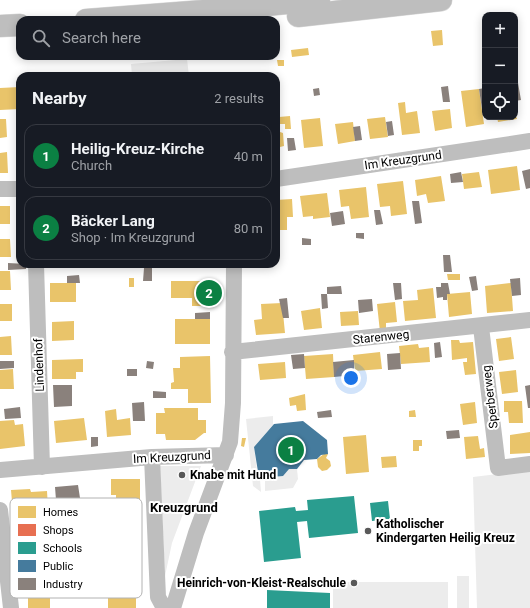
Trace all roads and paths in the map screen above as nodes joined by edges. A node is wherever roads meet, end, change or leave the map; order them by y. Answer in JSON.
{"nodes":[{"id":1,"x":319,"y":0,"type":"edge"},
{"id":2,"x":440,"y":0,"type":"edge"},
{"id":3,"x":138,"y":16,"type":"edge"},
{"id":4,"x":280,"y":17,"type":"edge"},
{"id":5,"x":16,"y":24,"type":"edge"},
{"id":6,"x":0,"y":26,"type":"edge"},
{"id":7,"x":16,"y":40,"type":"edge"},
{"id":8,"x":0,"y":41,"type":"edge"},
{"id":9,"x":530,"y":141,"type":"edge"},
{"id":10,"x":280,"y":178,"type":"edge"},
{"id":11,"x":0,"y":189,"type":"edge"},
{"id":12,"x":16,"y":189,"type":"edge"},
{"id":13,"x":36,"y":268,"type":"edge"},
{"id":14,"x":234,"y":268,"type":"edge"},
{"id":15,"x":530,"y":320,"type":"edge"},
{"id":16,"x":481,"y":327,"type":"junction"},
{"id":17,"x":232,"y":352,"type":"junction"},
{"id":18,"x":226,"y":455,"type":"junction"},
{"id":19,"x":152,"y":457,"type":"junction"},
{"id":20,"x":530,"y":464,"type":"edge"},
{"id":21,"x":42,"y":467,"type":"junction"},
{"id":22,"x":0,"y":470,"type":"edge"},
{"id":23,"x":0,"y":510,"type":"edge"},
{"id":24,"x":11,"y":608,"type":"edge"},
{"id":25,"x":164,"y":608,"type":"edge"},
{"id":26,"x":173,"y":608,"type":"edge"}],
"edges":[{"from":1,"to":3,"type":"main road"},
{"from":2,"to":4,"type":"main road"},
{"from":5,"to":6,"type":"main road"},
{"from":7,"to":8,"type":"main road"},
{"from":9,"to":10,"type":"street","name":"Im Kreuzgrund"},
{"from":11,"to":12,"type":"street"},
{"from":13,"to":21,"type":"street","name":"Lindenhof"},
{"from":14,"to":17,"type":"street","name":"Im Kreuzgrund"},
{"from":15,"to":16,"type":"street","name":"Starenweg"},
{"from":16,"to":17,"type":"street","name":"Starenweg"},
{"from":16,"to":20,"type":"street","name":"Sperberweg"},
{"from":17,"to":18,"type":"street","name":"Im Kreuzgrund"},
{"from":18,"to":19,"type":"street","name":"Im Kreuzgrund"},
{"from":18,"to":26,"type":"street"},
{"from":19,"to":21,"type":"street","name":"Im Kreuzgrund"},
{"from":19,"to":25,"type":"street"},
{"from":21,"to":22,"type":"street","name":"Im Kreuzgrund"},
{"from":23,"to":24,"type":"street"}]}
